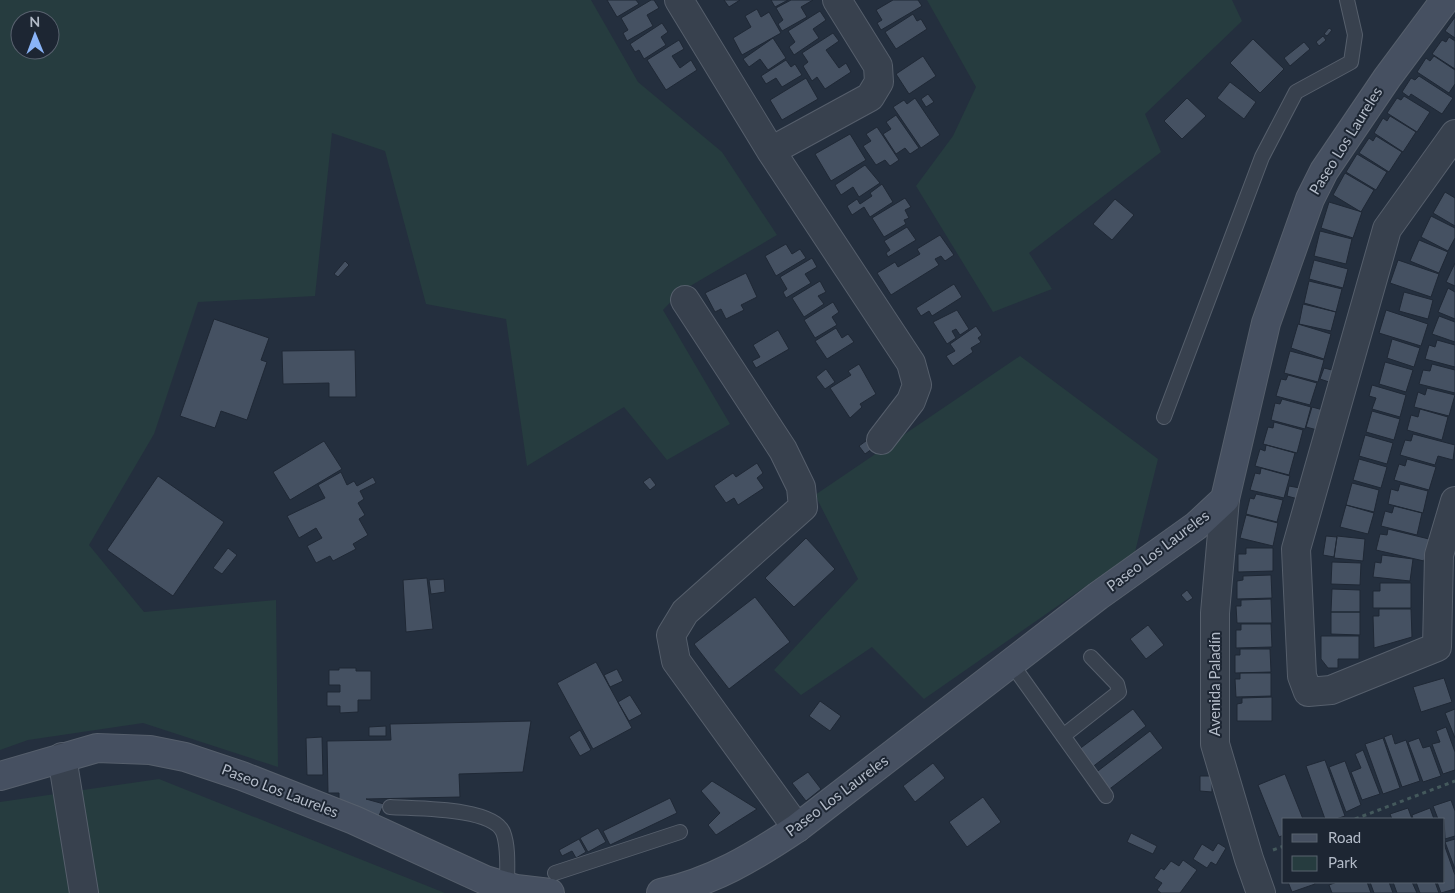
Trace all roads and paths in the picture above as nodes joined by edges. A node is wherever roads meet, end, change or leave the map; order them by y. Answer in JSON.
{"nodes":[{"id":1,"x":679,"y":0,"type":"edge"},
{"id":2,"x":837,"y":0,"type":"edge"},
{"id":3,"x":1347,"y":0,"type":"edge"},
{"id":4,"x":1445,"y":0,"type":"edge"},
{"id":5,"x":1455,"y":134,"type":"edge"},
{"id":6,"x":771,"y":152,"type":"junction"},
{"id":7,"x":685,"y":300,"type":"dead end"},
{"id":8,"x":1164,"y":417,"type":"dead end"},
{"id":9,"x":882,"y":440,"type":"dead end"},
{"id":10,"x":1225,"y":499,"type":"junction"},
{"id":11,"x":1455,"y":502,"type":"edge"},
{"id":12,"x":1091,"y":657,"type":"dead end"},
{"id":13,"x":1011,"y":663,"type":"junction"},
{"id":14,"x":1063,"y":736,"type":"junction"},
{"id":15,"x":62,"y":757,"type":"junction"},
{"id":16,"x":0,"y":776,"type":"edge"},
{"id":17,"x":1455,"y":782,"type":"edge"},
{"id":18,"x":1106,"y":796,"type":"dead end"},
{"id":19,"x":390,"y":807,"type":"dead end"},
{"id":20,"x":1357,"y":818,"type":"edge"},
{"id":21,"x":797,"y":828,"type":"junction"},
{"id":22,"x":680,"y":832,"type":"dead end"},
{"id":23,"x":553,"y":883,"type":"edge"},
{"id":24,"x":507,"y":886,"type":"junction"},
{"id":25,"x":84,"y":893,"type":"edge"},
{"id":26,"x":661,"y":893,"type":"edge"},
{"id":27,"x":1261,"y":893,"type":"edge"}],
"edges":[{"from":1,"to":6,"type":"street"},
{"from":2,"to":6,"type":"street"},
{"from":3,"to":8,"type":"lane"},
{"from":4,"to":10,"type":"street","name":"Paseo Los Laureles"},
{"from":5,"to":11,"type":"street"},
{"from":6,"to":9,"type":"street"},
{"from":7,"to":21,"type":"street"},
{"from":10,"to":13,"type":"street","name":"Paseo Los Laureles"},
{"from":10,"to":27,"type":"street","name":"Avenida Paladín"},
{"from":12,"to":14,"type":"lane"},
{"from":13,"to":14,"type":"lane"},
{"from":13,"to":21,"type":"street","name":"Paseo Los Laureles"},
{"from":14,"to":18,"type":"lane"},
{"from":15,"to":16,"type":"street","name":"Paseo Los Laureles"},
{"from":15,"to":24,"type":"street","name":"Paseo Los Laureles"},
{"from":15,"to":25,"type":"street"},
{"from":17,"to":20,"type":"path"},
{"from":19,"to":24,"type":"lane"},
{"from":21,"to":26,"type":"street","name":"Paseo Los Laureles"},
{"from":22,"to":23,"type":"lane"},
{"from":23,"to":24,"type":"street","name":"Paseo Los Laureles"}]}
